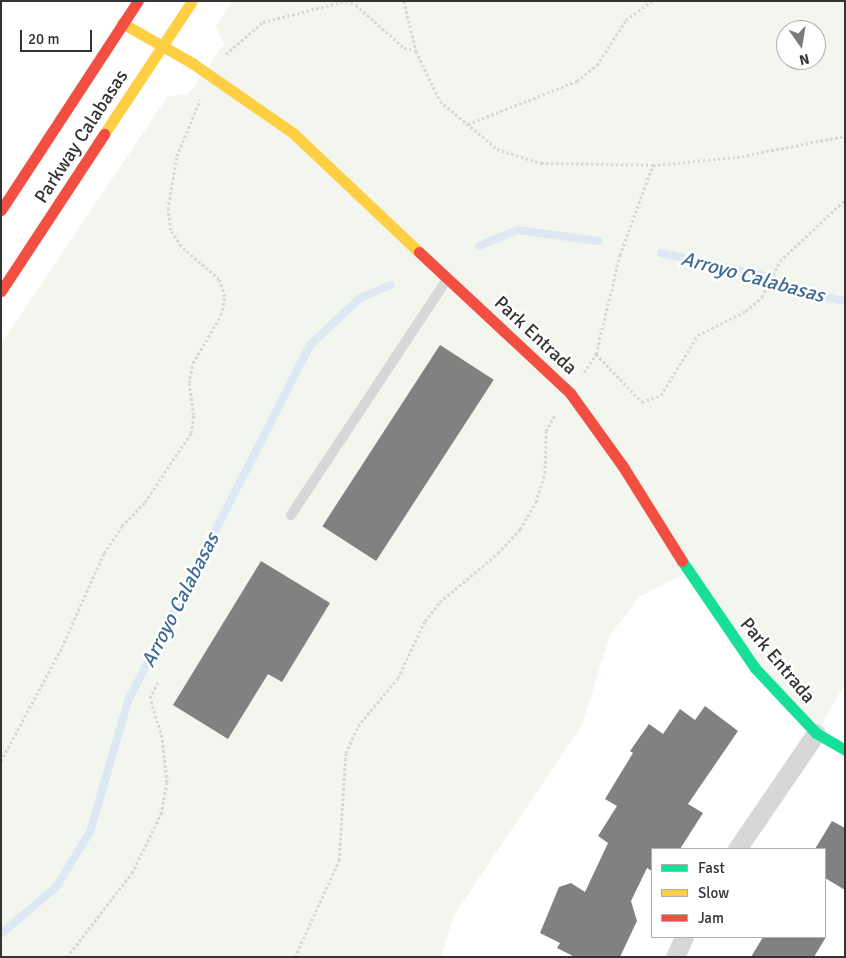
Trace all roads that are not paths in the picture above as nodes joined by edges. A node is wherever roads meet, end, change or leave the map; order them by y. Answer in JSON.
{"nodes":[{"id":1,"x":138,"y":1,"type":"edge"},
{"id":2,"x":192,"y":1,"type":"edge"},
{"id":3,"x":122,"y":23,"type":"junction"},
{"id":4,"x":163,"y":46,"type":"junction"},
{"id":5,"x":1,"y":210,"type":"edge"},
{"id":6,"x":448,"y":279,"type":"junction"},
{"id":7,"x":1,"y":291,"type":"edge"},
{"id":8,"x":291,"y":515,"type":"dead end"},
{"id":9,"x":816,"y":733,"type":"junction"},
{"id":10,"x":845,"y":750,"type":"edge"},
{"id":11,"x":738,"y":848,"type":"edge"},
{"id":12,"x":684,"y":938,"type":"edge"},
{"id":13,"x":675,"y":957,"type":"edge"}],
"edges":[{"from":1,"to":3,"type":"street","name":"Parkway Calabasas"},
{"from":2,"to":4,"type":"street","name":"Parkway Calabasas"},
{"from":3,"to":4,"type":"street","name":"Park Entrada"},
{"from":3,"to":5,"type":"street","name":"Parkway Calabasas"},
{"from":4,"to":6,"type":"street","name":"Park Entrada"},
{"from":4,"to":7,"type":"street","name":"Parkway Calabasas"},
{"from":6,"to":8,"type":"lane"},
{"from":6,"to":9,"type":"street","name":"Park Entrada"},
{"from":9,"to":10,"type":"street","name":"Park Entrada"},
{"from":9,"to":11,"type":"street"},
{"from":12,"to":13,"type":"street"}]}
